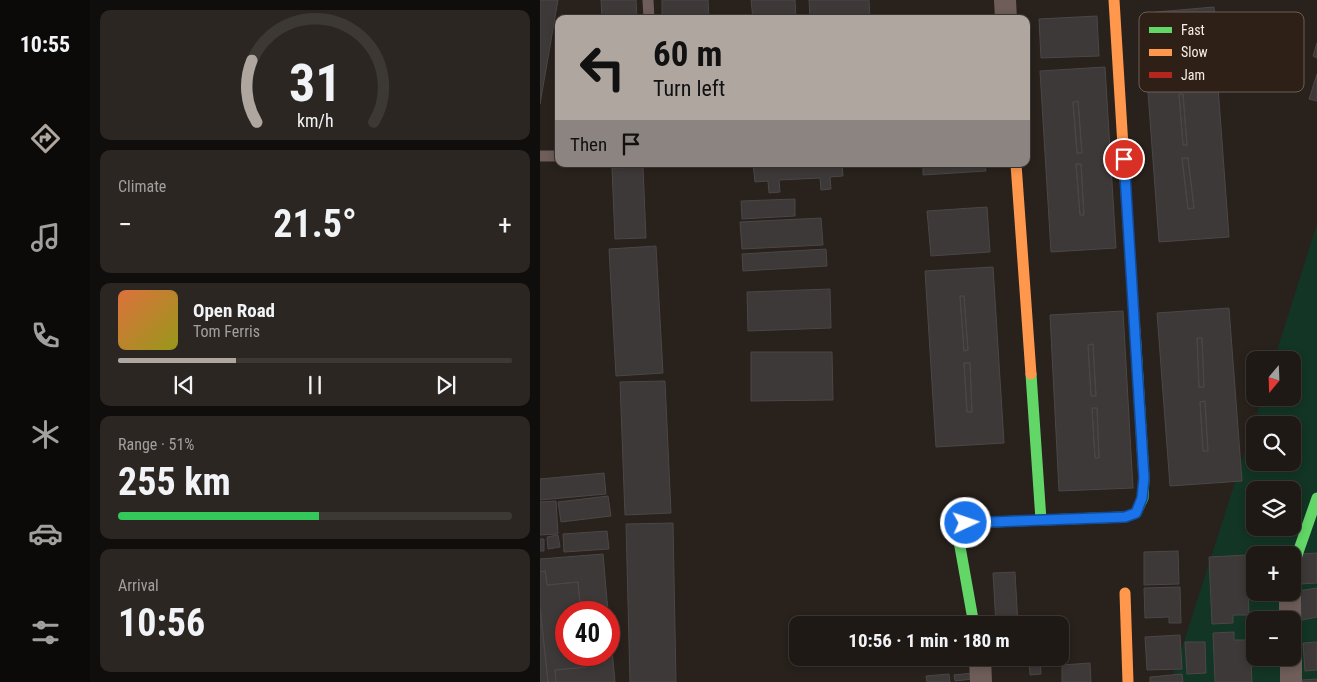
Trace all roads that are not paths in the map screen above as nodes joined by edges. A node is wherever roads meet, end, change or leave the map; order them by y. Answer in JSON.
{"nodes":[{"id":1,"x":648,"y":0,"type":"edge"},
{"id":2,"x":1005,"y":0,"type":"edge"},
{"id":3,"x":1114,"y":0,"type":"edge"},
{"id":4,"x":649,"y":15,"type":"edge"},
{"id":5,"x":1006,"y":15,"type":"edge"},
{"id":6,"x":540,"y":156,"type":"edge"},
{"id":7,"x":555,"y":156,"type":"edge"},
{"id":8,"x":1016,"y":167,"type":"edge"},
{"id":9,"x":1317,"y":498,"type":"edge"},
{"id":10,"x":1041,"y":520,"type":"junction"},
{"id":11,"x":1300,"y":546,"type":"edge"},
{"id":12,"x":1125,"y":594,"type":"dead end"},
{"id":13,"x":972,"y":616,"type":"edge"},
{"id":14,"x":980,"y":666,"type":"edge"},
{"id":15,"x":1290,"y":666,"type":"edge"},
{"id":16,"x":981,"y":682,"type":"edge"},
{"id":17,"x":1128,"y":682,"type":"edge"},
{"id":18,"x":1291,"y":682,"type":"edge"}],
"edges":[{"from":1,"to":4,"type":"lane"},
{"from":2,"to":5,"type":"street"},
{"from":3,"to":10,"type":"street"},
{"from":6,"to":7,"type":"lane"},
{"from":8,"to":10,"type":"street"},
{"from":9,"to":11,"type":"street"},
{"from":10,"to":13,"type":"street"},
{"from":12,"to":17,"type":"street"},
{"from":14,"to":16,"type":"street"},
{"from":15,"to":18,"type":"street"}]}
